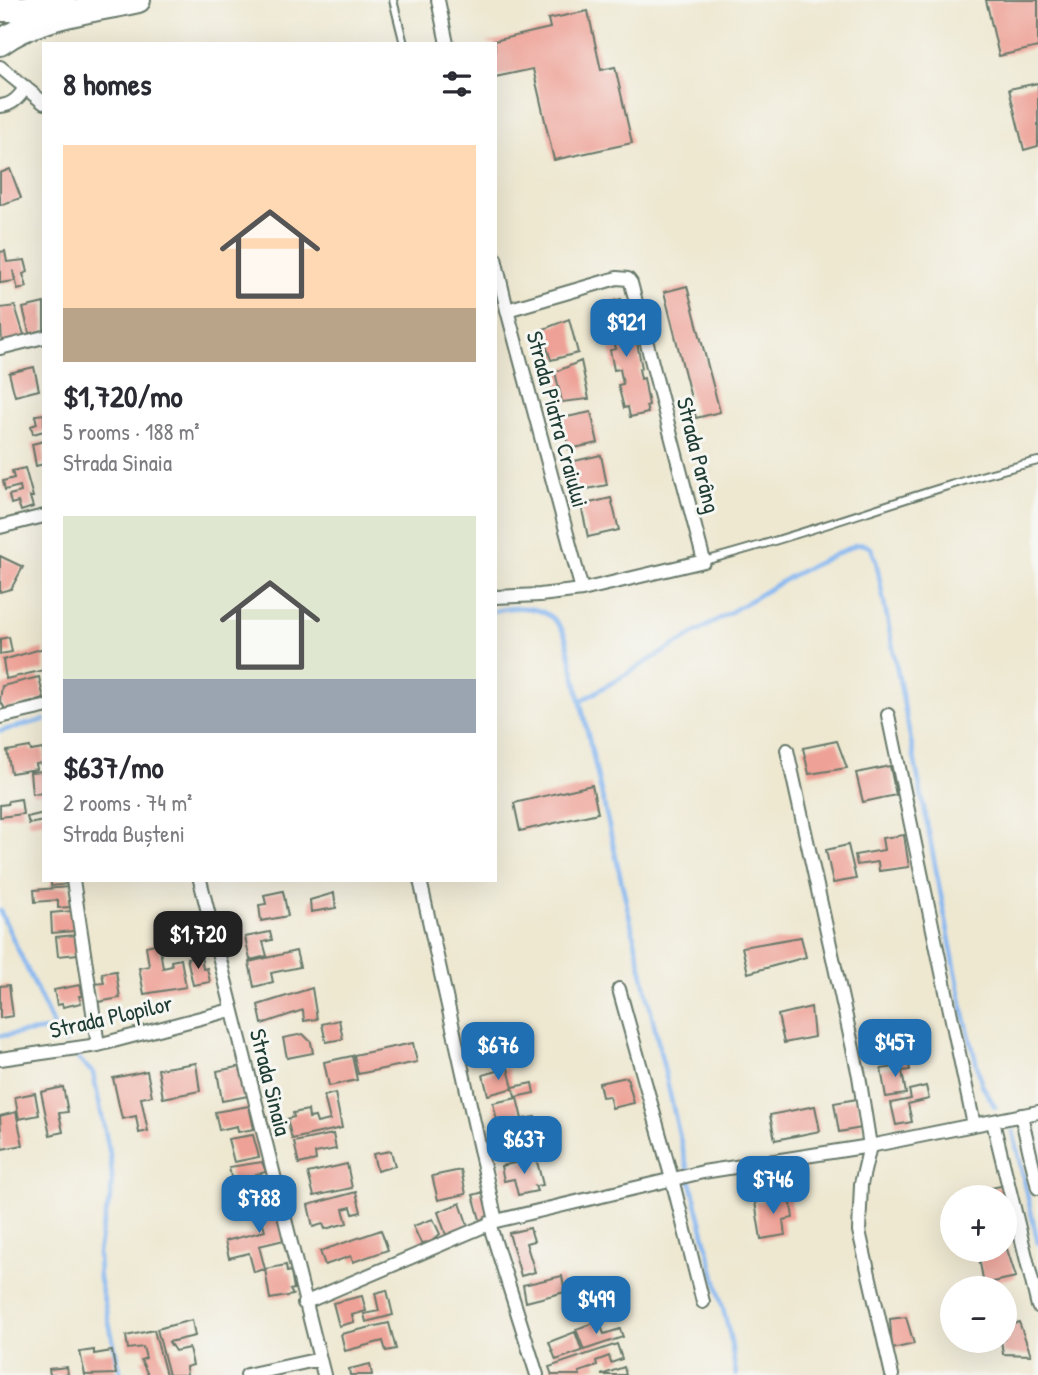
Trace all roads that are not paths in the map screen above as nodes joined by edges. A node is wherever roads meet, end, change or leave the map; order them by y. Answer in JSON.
{"nodes":[{"id":1,"x":68,"y":0,"type":"edge"},
{"id":2,"x":138,"y":0,"type":"edge"},
{"id":3,"x":393,"y":0,"type":"edge"},
{"id":4,"x":438,"y":0,"type":"edge"},
{"id":5,"x":0,"y":9,"type":"edge"},
{"id":6,"x":404,"y":42,"type":"edge"},
{"id":7,"x":447,"y":42,"type":"edge"},
{"id":8,"x":0,"y":43,"type":"edge"},
{"id":9,"x":0,"y":67,"type":"edge"},
{"id":10,"x":26,"y":87,"type":"junction"},
{"id":11,"x":42,"y":101,"type":"edge"},
{"id":12,"x":0,"y":106,"type":"edge"},
{"id":13,"x":497,"y":267,"type":"edge"},
{"id":14,"x":507,"y":310,"type":"junction"},
{"id":15,"x":42,"y":338,"type":"edge"},
{"id":16,"x":0,"y":348,"type":"edge"},
{"id":17,"x":1038,"y":461,"type":"edge"},
{"id":18,"x":42,"y":516,"type":"edge"},
{"id":19,"x":0,"y":527,"type":"edge"},
{"id":20,"x":704,"y":561,"type":"junction"},
{"id":21,"x":582,"y":590,"type":"junction"},
{"id":22,"x":497,"y":597,"type":"edge"},
{"id":23,"x":42,"y":706,"type":"edge"},
{"id":24,"x":888,"y":715,"type":"dead end"},
{"id":25,"x":0,"y":717,"type":"edge"},
{"id":26,"x":787,"y":750,"type":"dead end"},
{"id":27,"x":73,"y":882,"type":"edge"},
{"id":28,"x":200,"y":882,"type":"edge"},
{"id":29,"x":420,"y":882,"type":"edge"},
{"id":30,"x":620,"y":989,"type":"dead end"},
{"id":31,"x":231,"y":1010,"type":"junction"},
{"id":32,"x":98,"y":1045,"type":"junction"},
{"id":33,"x":0,"y":1059,"type":"edge"},
{"id":34,"x":1038,"y":1112,"type":"edge"},
{"id":35,"x":1021,"y":1115,"type":"junction"},
{"id":36,"x":993,"y":1122,"type":"junction"},
{"id":37,"x":974,"y":1125,"type":"junction"},
{"id":38,"x":870,"y":1146,"type":"junction"},
{"id":39,"x":674,"y":1179,"type":"junction"},
{"id":40,"x":1038,"y":1188,"type":"edge"},
{"id":41,"x":493,"y":1222,"type":"junction"},
{"id":42,"x":703,"y":1302,"type":"dead end"},
{"id":43,"x":304,"y":1303,"type":"junction"},
{"id":44,"x":1038,"y":1306,"type":"edge"},
{"id":45,"x":320,"y":1359,"type":"junction"},
{"id":46,"x":247,"y":1375,"type":"edge"},
{"id":47,"x":324,"y":1375,"type":"edge"},
{"id":48,"x":537,"y":1375,"type":"edge"},
{"id":49,"x":891,"y":1375,"type":"edge"}],
"edges":[{"from":1,"to":5,"type":"highway"},
{"from":2,"to":8,"type":"highway"},
{"from":3,"to":6,"type":"lane"},
{"from":4,"to":7,"type":"street"},
{"from":9,"to":10,"type":"street"},
{"from":10,"to":11,"type":"street"},
{"from":10,"to":12,"type":"street"},
{"from":13,"to":14,"type":"street","name":"Strada Piatra Craiului"},
{"from":14,"to":20,"type":"street","name":"Strada Parâng"},
{"from":14,"to":21,"type":"street","name":"Strada Piatra Craiului"},
{"from":15,"to":16,"type":"street"},
{"from":17,"to":20,"type":"lane"},
{"from":18,"to":19,"type":"street"},
{"from":20,"to":21,"type":"street"},
{"from":21,"to":22,"type":"street"},
{"from":23,"to":25,"type":"street"},
{"from":24,"to":37,"type":"street"},
{"from":26,"to":38,"type":"street"},
{"from":27,"to":32,"type":"street"},
{"from":28,"to":31,"type":"street","name":"Strada Sinaia"},
{"from":29,"to":41,"type":"street"},
{"from":30,"to":39,"type":"street"},
{"from":31,"to":32,"type":"street","name":"Strada Plopilor"},
{"from":31,"to":43,"type":"street","name":"Strada Sinaia"},
{"from":32,"to":33,"type":"street","name":"Strada Plopilor"},
{"from":34,"to":35,"type":"street"},
{"from":35,"to":36,"type":"street"},
{"from":35,"to":40,"type":"street"},
{"from":36,"to":37,"type":"street"},
{"from":36,"to":44,"type":"street"},
{"from":37,"to":38,"type":"street"},
{"from":38,"to":39,"type":"street"},
{"from":38,"to":49,"type":"street"},
{"from":39,"to":41,"type":"street"},
{"from":39,"to":42,"type":"street"},
{"from":41,"to":43,"type":"street"},
{"from":41,"to":48,"type":"street"},
{"from":43,"to":45,"type":"street","name":"Strada Sinaia"},
{"from":45,"to":46,"type":"street"},
{"from":45,"to":47,"type":"street","name":"Strada Sinaia"}]}
